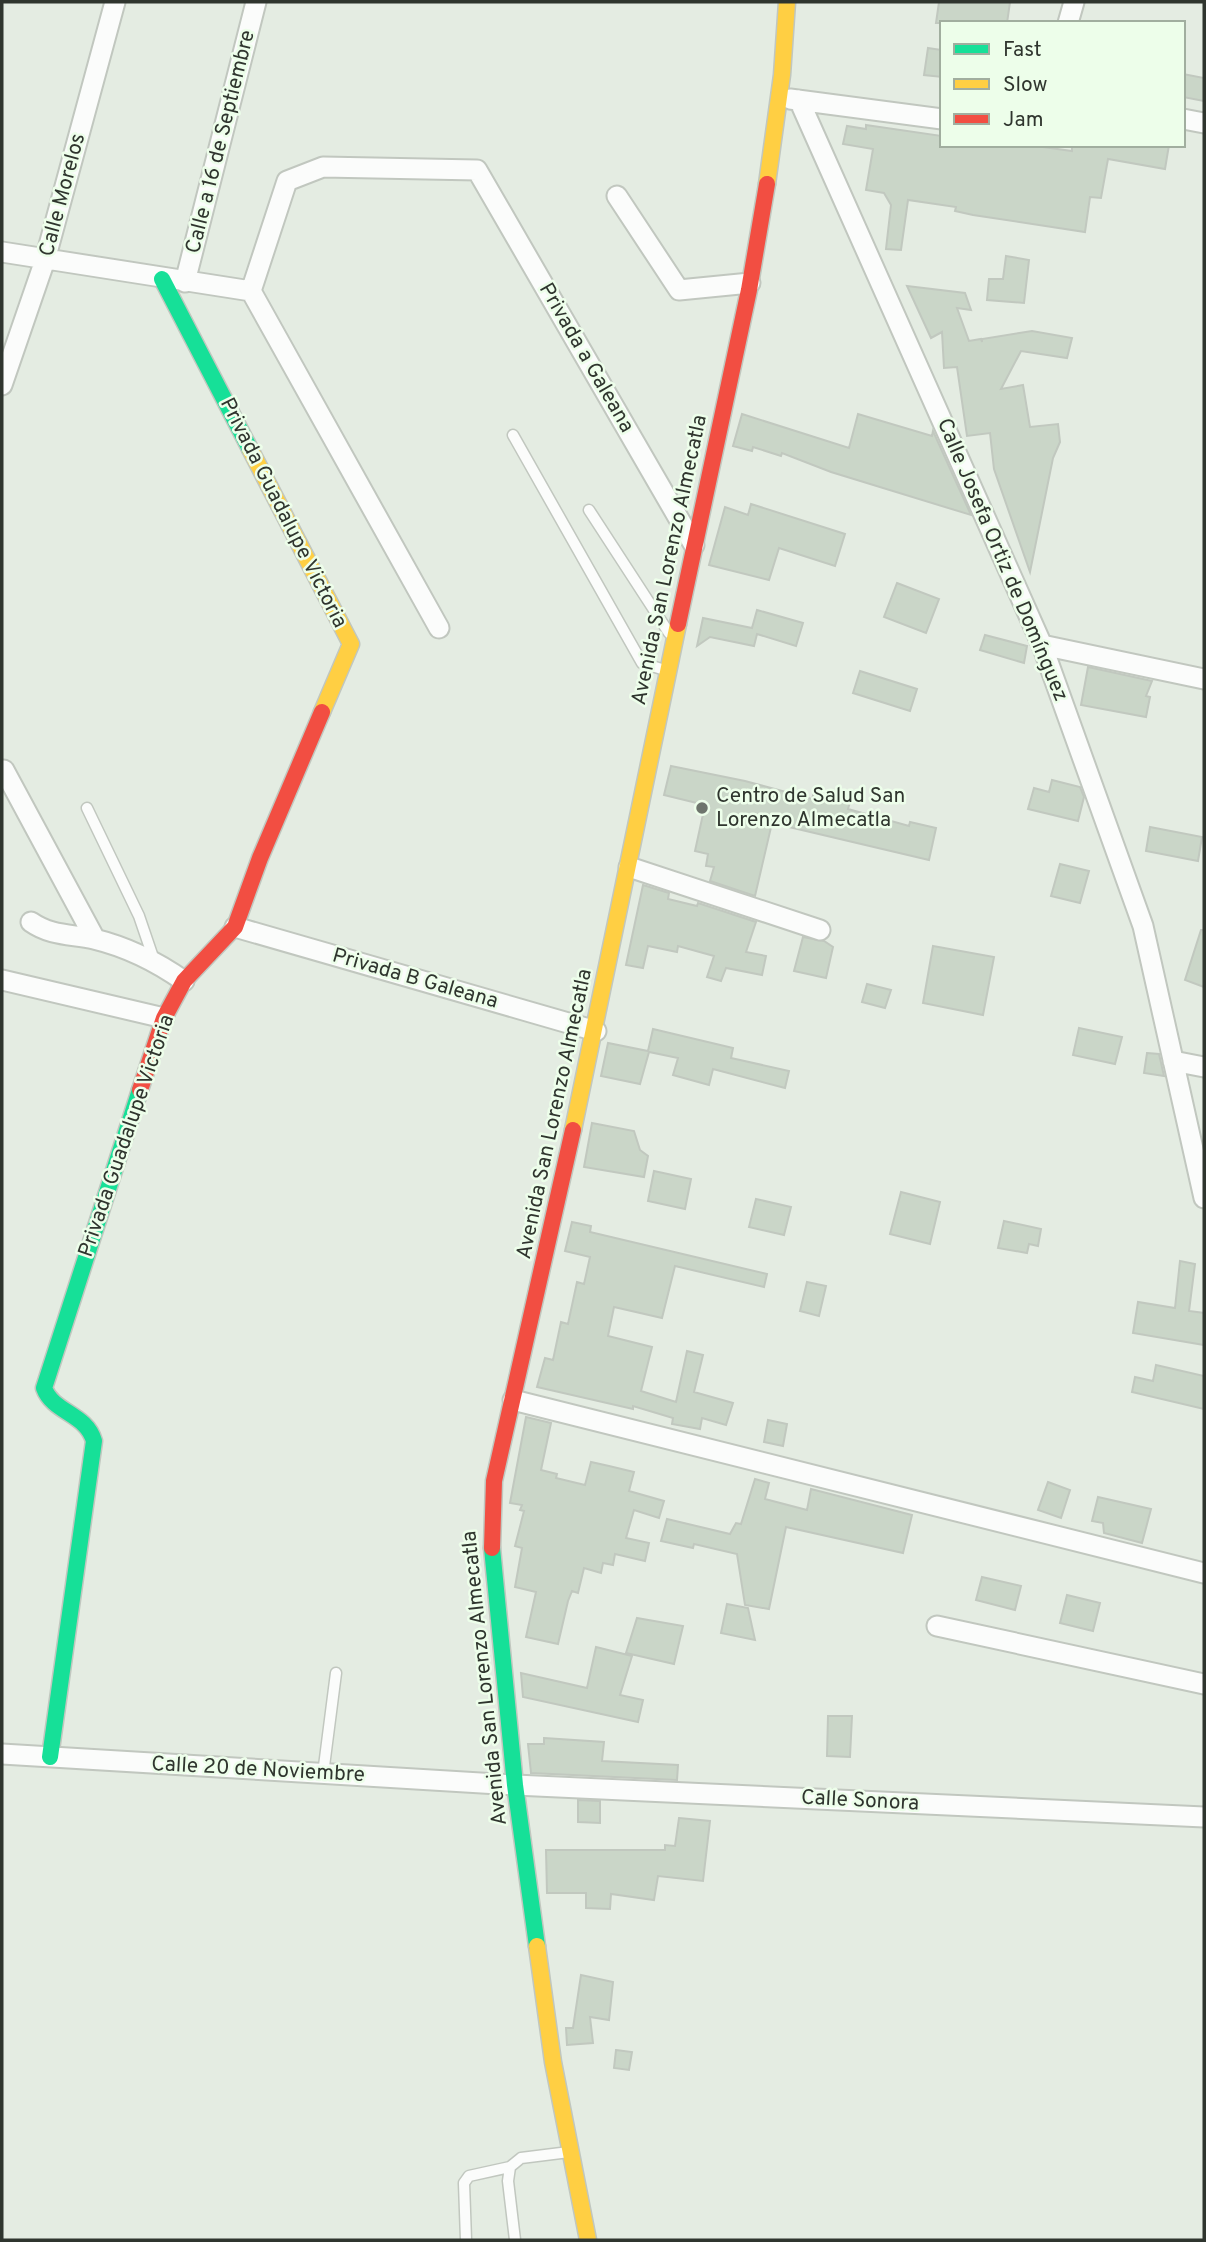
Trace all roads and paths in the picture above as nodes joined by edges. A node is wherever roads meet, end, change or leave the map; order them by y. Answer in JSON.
{"nodes":[{"id":1,"x":115,"y":2,"type":"edge"},
{"id":2,"x":257,"y":2,"type":"edge"},
{"id":3,"x":1074,"y":2,"type":"edge"},
{"id":4,"x":783,"y":3,"type":"edge"},
{"id":5,"x":1069,"y":21,"type":"edge"},
{"id":6,"x":790,"y":99,"type":"junction"},
{"id":7,"x":940,"y":119,"type":"edge"},
{"id":8,"x":1185,"y":119,"type":"edge"},
{"id":9,"x":1204,"y":123,"type":"edge"},
{"id":10,"x":617,"y":197,"type":"dead end"},
{"id":11,"x":2,"y":252,"type":"edge"},
{"id":12,"x":45,"y":260,"type":"junction"},
{"id":13,"x":162,"y":279,"type":"junction"},
{"id":14,"x":185,"y":282,"type":"junction"},
{"id":15,"x":750,"y":283,"type":"junction"},
{"id":16,"x":251,"y":291,"type":"junction"},
{"id":17,"x":2,"y":385,"type":"edge"},
{"id":18,"x":513,"y":435,"type":"dead end"},
{"id":19,"x":589,"y":510,"type":"dead end"},
{"id":20,"x":694,"y":545,"type":"junction"},
{"id":21,"x":439,"y":628,"type":"dead end"},
{"id":22,"x":675,"y":642,"type":"junction"},
{"id":23,"x":1042,"y":645,"type":"junction"},
{"id":24,"x":668,"y":671,"type":"junction"},
{"id":25,"x":1204,"y":679,"type":"edge"},
{"id":26,"x":4,"y":770,"type":"dead end"},
{"id":27,"x":87,"y":808,"type":"dead end"},
{"id":28,"x":629,"y":867,"type":"junction"},
{"id":29,"x":31,"y":922,"type":"dead end"},
{"id":30,"x":234,"y":927,"type":"junction"},
{"id":31,"x":820,"y":930,"type":"dead end"},
{"id":32,"x":95,"y":939,"type":"junction"},
{"id":33,"x":154,"y":961,"type":"junction"},
{"id":34,"x":2,"y":980,"type":"edge"},
{"id":35,"x":184,"y":981,"type":"junction"},
{"id":36,"x":164,"y":1018,"type":"junction"},
{"id":37,"x":596,"y":1031,"type":"junction"},
{"id":38,"x":1173,"y":1061,"type":"junction"},
{"id":39,"x":1204,"y":1067,"type":"edge"},
{"id":40,"x":1204,"y":1198,"type":"edge"},
{"id":41,"x":513,"y":1400,"type":"junction"},
{"id":42,"x":1204,"y":1573,"type":"edge"},
{"id":43,"x":937,"y":1626,"type":"dead end"},
{"id":44,"x":336,"y":1673,"type":"dead end"},
{"id":45,"x":1204,"y":1684,"type":"edge"},
{"id":46,"x":2,"y":1754,"type":"edge"},
{"id":47,"x":50,"y":1757,"type":"junction"},
{"id":48,"x":323,"y":1774,"type":"junction"},
{"id":49,"x":515,"y":1785,"type":"junction"},
{"id":50,"x":1204,"y":1817,"type":"edge"},
{"id":51,"x":569,"y":2152,"type":"junction"},
{"id":52,"x":510,"y":2167,"type":"junction"},
{"id":53,"x":466,"y":2240,"type":"edge"},
{"id":54,"x":515,"y":2240,"type":"edge"},
{"id":55,"x":589,"y":2240,"type":"edge"}],
"edges":[{"from":1,"to":12,"type":"street","name":"Calle Morelos"},
{"from":2,"to":14,"type":"street","name":"Calle a 16 de Septiembre"},
{"from":3,"to":5,"type":"street"},
{"from":4,"to":6,"type":"main road","name":"Avenida San Lorenzo Almecatla"},
{"from":6,"to":7,"type":"street"},
{"from":6,"to":15,"type":"main road","name":"Avenida San Lorenzo Almecatla"},
{"from":6,"to":23,"type":"street","name":"Calle Josefa Ortiz de Domínguez"},
{"from":8,"to":9,"type":"street"},
{"from":10,"to":15,"type":"street"},
{"from":11,"to":12,"type":"street"},
{"from":12,"to":13,"type":"street"},
{"from":12,"to":17,"type":"street","name":"Calle Morelos"},
{"from":13,"to":14,"type":"street"},
{"from":13,"to":30,"type":"main road","name":"Privada Guadalupe Victoria"},
{"from":14,"to":16,"type":"street"},
{"from":15,"to":20,"type":"main road","name":"Avenida San Lorenzo Almecatla"},
{"from":16,"to":20,"type":"street","name":"Privada a Galeana"},
{"from":16,"to":21,"type":"street"},
{"from":18,"to":24,"type":"lane"},
{"from":19,"to":22,"type":"lane"},
{"from":20,"to":22,"type":"main road","name":"Avenida San Lorenzo Almecatla"},
{"from":22,"to":24,"type":"main road","name":"Avenida San Lorenzo Almecatla"},
{"from":23,"to":25,"type":"street"},
{"from":23,"to":38,"type":"street","name":"Calle Josefa Ortiz de Domínguez"},
{"from":24,"to":28,"type":"main road","name":"Avenida San Lorenzo Almecatla"},
{"from":26,"to":32,"type":"street"},
{"from":27,"to":33,"type":"lane"},
{"from":28,"to":31,"type":"street"},
{"from":28,"to":37,"type":"main road","name":"Avenida San Lorenzo Almecatla"},
{"from":29,"to":32,"type":"street"},
{"from":30,"to":35,"type":"main road","name":"Privada Guadalupe Victoria"},
{"from":30,"to":37,"type":"street","name":"Privada B Galeana"},
{"from":32,"to":33,"type":"street"},
{"from":33,"to":35,"type":"street"},
{"from":34,"to":36,"type":"street"},
{"from":35,"to":36,"type":"main road","name":"Privada Guadalupe Victoria"},
{"from":36,"to":47,"type":"main road","name":"Privada Guadalupe Victoria"},
{"from":37,"to":41,"type":"main road","name":"Avenida San Lorenzo Almecatla"},
{"from":38,"to":39,"type":"street"},
{"from":38,"to":40,"type":"street","name":"Calle Josefa Ortiz de Domínguez"},
{"from":41,"to":42,"type":"street"},
{"from":41,"to":49,"type":"main road","name":"Avenida San Lorenzo Almecatla"},
{"from":43,"to":45,"type":"street"},
{"from":44,"to":48,"type":"lane"},
{"from":46,"to":47,"type":"street","name":"Calle 20 de Noviembre"},
{"from":47,"to":48,"type":"street","name":"Calle 20 de Noviembre"},
{"from":48,"to":49,"type":"street","name":"Calle 20 de Noviembre"},
{"from":49,"to":50,"type":"street","name":"Calle Sonora"},
{"from":49,"to":51,"type":"main road","name":"Avenida San Lorenzo Almecatla"},
{"from":51,"to":52,"type":"lane"},
{"from":51,"to":55,"type":"main road","name":"Avenida San Lorenzo Almecatla"},
{"from":52,"to":53,"type":"lane"},
{"from":52,"to":54,"type":"lane"}]}
